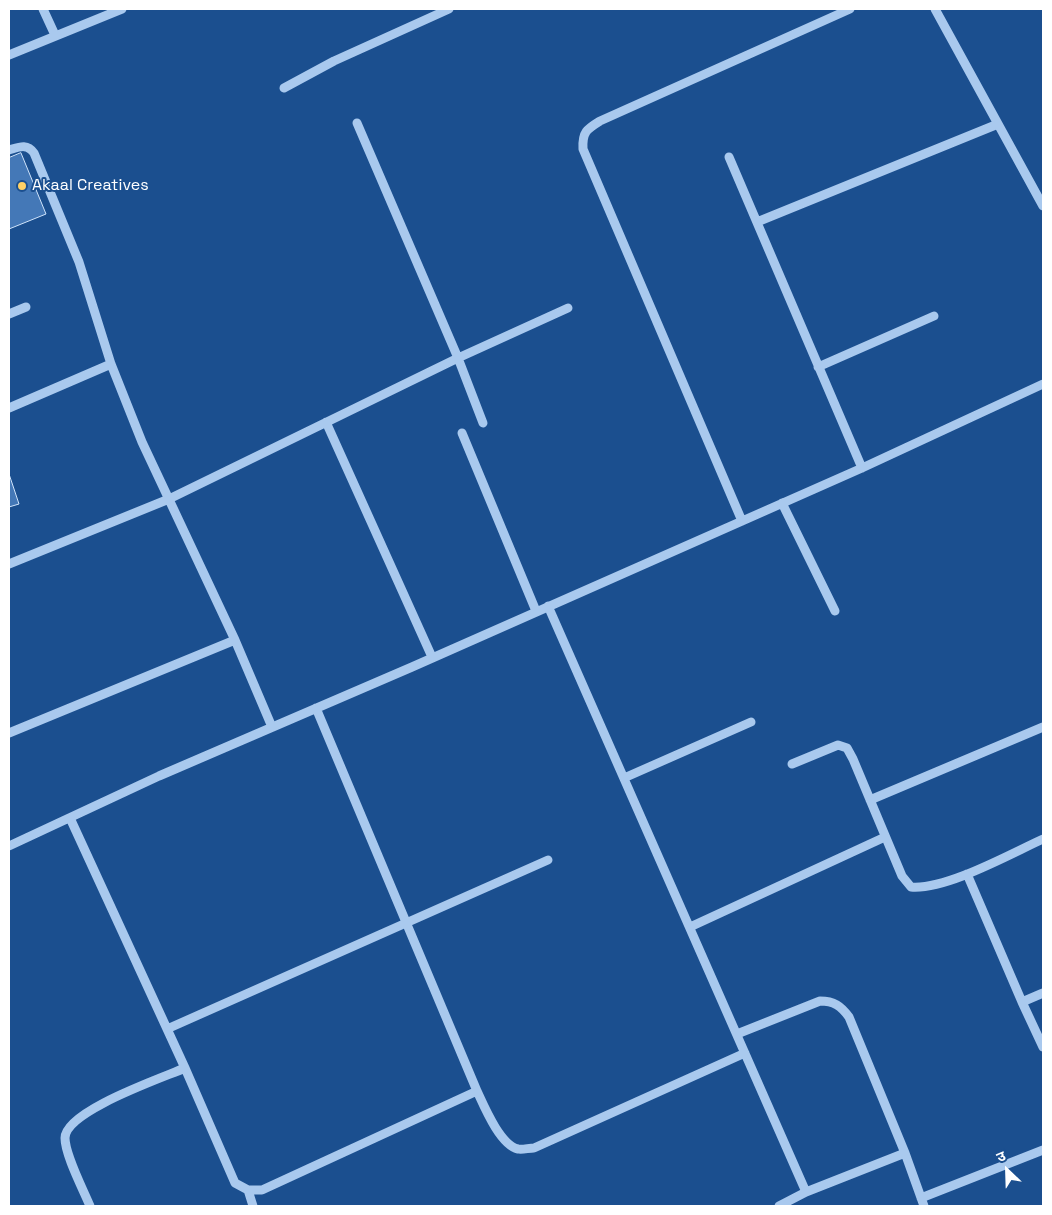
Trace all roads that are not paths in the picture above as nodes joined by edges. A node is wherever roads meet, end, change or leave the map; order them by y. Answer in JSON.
{"nodes":[{"id":1,"x":43,"y":9,"type":"edge"},
{"id":2,"x":122,"y":9,"type":"edge"},
{"id":3,"x":449,"y":9,"type":"edge"},
{"id":4,"x":850,"y":9,"type":"edge"},
{"id":5,"x":935,"y":9,"type":"edge"},
{"id":6,"x":55,"y":35,"type":"junction"},
{"id":7,"x":9,"y":55,"type":"edge"},
{"id":8,"x":284,"y":88,"type":"dead end"},
{"id":9,"x":357,"y":123,"type":"dead end"},
{"id":10,"x":998,"y":124,"type":"junction"},
{"id":11,"x":9,"y":150,"type":"edge"},
{"id":12,"x":729,"y":157,"type":"dead end"},
{"id":13,"x":1043,"y":206,"type":"edge"},
{"id":14,"x":757,"y":222,"type":"junction"},
{"id":15,"x":26,"y":307,"type":"dead end"},
{"id":16,"x":568,"y":308,"type":"dead end"},
{"id":17,"x":9,"y":314,"type":"edge"},
{"id":18,"x":934,"y":316,"type":"dead end"},
{"id":19,"x":458,"y":358,"type":"junction"},
{"id":20,"x":111,"y":364,"type":"junction"},
{"id":21,"x":818,"y":367,"type":"junction"},
{"id":22,"x":1043,"y":384,"type":"edge"},
{"id":23,"x":9,"y":408,"type":"edge"},
{"id":24,"x":326,"y":422,"type":"junction"},
{"id":25,"x":483,"y":423,"type":"dead end"},
{"id":26,"x":462,"y":433,"type":"dead end"},
{"id":27,"x":862,"y":468,"type":"junction"},
{"id":28,"x":169,"y":499,"type":"junction"},
{"id":29,"x":782,"y":504,"type":"junction"},
{"id":30,"x":742,"y":521,"type":"junction"},
{"id":31,"x":9,"y":564,"type":"edge"},
{"id":32,"x":548,"y":606,"type":"junction"},
{"id":33,"x":536,"y":611,"type":"junction"},
{"id":34,"x":835,"y":611,"type":"dead end"},
{"id":35,"x":235,"y":640,"type":"junction"},
{"id":36,"x":432,"y":657,"type":"junction"},
{"id":37,"x":316,"y":708,"type":"junction"},
{"id":38,"x":752,"y":722,"type":"dead end"},
{"id":39,"x":272,"y":727,"type":"junction"},
{"id":40,"x":1043,"y":727,"type":"edge"},
{"id":41,"x":9,"y":733,"type":"edge"},
{"id":42,"x":792,"y":764,"type":"dead end"},
{"id":43,"x":624,"y":778,"type":"junction"},
{"id":44,"x":870,"y":800,"type":"junction"},
{"id":45,"x":70,"y":818,"type":"junction"},
{"id":46,"x":885,"y":837,"type":"junction"},
{"id":47,"x":1043,"y":839,"type":"edge"},
{"id":48,"x":9,"y":845,"type":"edge"},
{"id":49,"x":548,"y":860,"type":"dead end"},
{"id":50,"x":967,"y":874,"type":"junction"},
{"id":51,"x":407,"y":924,"type":"junction"},
{"id":52,"x":690,"y":927,"type":"junction"},
{"id":53,"x":1043,"y":993,"type":"edge"},
{"id":54,"x":1022,"y":1002,"type":"junction"},
{"id":55,"x":167,"y":1029,"type":"junction"},
{"id":56,"x":737,"y":1034,"type":"junction"},
{"id":57,"x":1043,"y":1047,"type":"edge"},
{"id":58,"x":745,"y":1053,"type":"junction"},
{"id":59,"x":185,"y":1068,"type":"junction"},
{"id":60,"x":477,"y":1091,"type":"junction"},
{"id":61,"x":1043,"y":1150,"type":"edge"},
{"id":62,"x":905,"y":1153,"type":"junction"},
{"id":63,"x":248,"y":1190,"type":"junction"},
{"id":64,"x":806,"y":1192,"type":"junction"},
{"id":65,"x":922,"y":1202,"type":"edge"},
{"id":66,"x":794,"y":1203,"type":"edge"},
{"id":67,"x":90,"y":1206,"type":"edge"},
{"id":68,"x":253,"y":1206,"type":"edge"},
{"id":69,"x":779,"y":1206,"type":"edge"}],
"edges":[{"from":1,"to":6,"type":"street"},
{"from":2,"to":6,"type":"street"},
{"from":3,"to":8,"type":"street"},
{"from":4,"to":30,"type":"street"},
{"from":5,"to":10,"type":"street"},
{"from":6,"to":7,"type":"street"},
{"from":9,"to":19,"type":"street"},
{"from":10,"to":13,"type":"street"},
{"from":10,"to":14,"type":"street"},
{"from":11,"to":20,"type":"street"},
{"from":12,"to":14,"type":"street"},
{"from":14,"to":21,"type":"street"},
{"from":15,"to":17,"type":"street"},
{"from":16,"to":19,"type":"street"},
{"from":18,"to":21,"type":"street"},
{"from":19,"to":24,"type":"street"},
{"from":19,"to":25,"type":"street"},
{"from":20,"to":23,"type":"street"},
{"from":20,"to":28,"type":"street"},
{"from":21,"to":27,"type":"street"},
{"from":22,"to":27,"type":"street"},
{"from":24,"to":28,"type":"street"},
{"from":24,"to":36,"type":"street"},
{"from":26,"to":33,"type":"street"},
{"from":27,"to":29,"type":"street"},
{"from":28,"to":31,"type":"street"},
{"from":28,"to":35,"type":"street"},
{"from":29,"to":30,"type":"street"},
{"from":29,"to":34,"type":"street"},
{"from":30,"to":32,"type":"street"},
{"from":32,"to":33,"type":"street"},
{"from":32,"to":43,"type":"street"},
{"from":33,"to":36,"type":"street"},
{"from":35,"to":39,"type":"street"},
{"from":35,"to":41,"type":"street"},
{"from":36,"to":37,"type":"street"},
{"from":37,"to":39,"type":"street"},
{"from":37,"to":51,"type":"street"},
{"from":38,"to":43,"type":"street"},
{"from":39,"to":45,"type":"street"},
{"from":40,"to":44,"type":"street"},
{"from":42,"to":44,"type":"street"},
{"from":43,"to":52,"type":"street"},
{"from":44,"to":46,"type":"street"},
{"from":45,"to":48,"type":"street"},
{"from":45,"to":55,"type":"street"},
{"from":46,"to":50,"type":"street"},
{"from":46,"to":52,"type":"street"},
{"from":47,"to":50,"type":"street"},
{"from":49,"to":51,"type":"street"},
{"from":50,"to":54,"type":"street"},
{"from":51,"to":55,"type":"street"},
{"from":51,"to":60,"type":"street"},
{"from":52,"to":56,"type":"street"},
{"from":53,"to":54,"type":"street"},
{"from":54,"to":57,"type":"street"},
{"from":55,"to":59,"type":"street"},
{"from":56,"to":58,"type":"street"},
{"from":56,"to":62,"type":"street"},
{"from":58,"to":60,"type":"street"},
{"from":58,"to":64,"type":"street"},
{"from":59,"to":63,"type":"street"},
{"from":59,"to":67,"type":"street"},
{"from":60,"to":63,"type":"street"},
{"from":61,"to":65,"type":"street"},
{"from":62,"to":64,"type":"street"},
{"from":62,"to":65,"type":"street"},
{"from":63,"to":68,"type":"street"},
{"from":64,"to":66,"type":"street"},
{"from":66,"to":69,"type":"street"}]}
